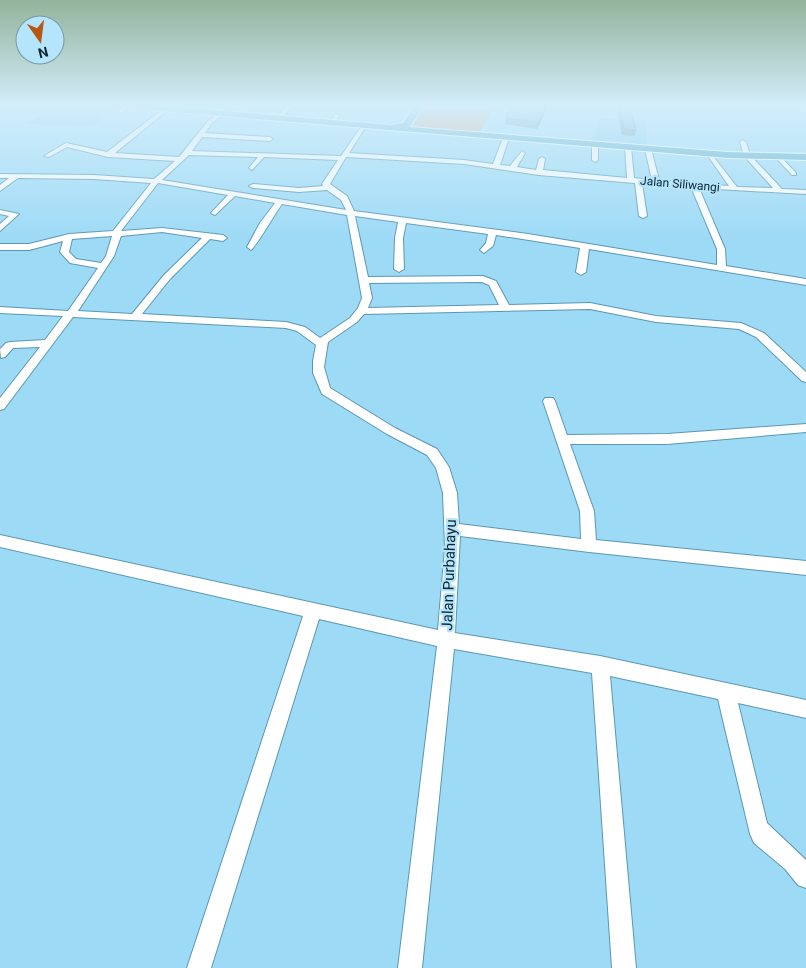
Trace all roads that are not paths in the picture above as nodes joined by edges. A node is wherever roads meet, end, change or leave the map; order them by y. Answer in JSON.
{"nodes":[{"id":1,"x":57,"y":150,"type":"edge"},
{"id":2,"x":88,"y":150,"type":"edge"},
{"id":3,"x":114,"y":150,"type":"edge"},
{"id":4,"x":190,"y":150,"type":"edge"},
{"id":5,"x":348,"y":150,"type":"edge"},
{"id":6,"x":502,"y":150,"type":"edge"},
{"id":7,"x":595,"y":150,"type":"edge"},
{"id":8,"x":629,"y":150,"type":"edge"},
{"id":9,"x":648,"y":150,"type":"edge"},
{"id":10,"x":666,"y":150,"type":"edge"},
{"id":11,"x":745,"y":150,"type":"edge"},
{"id":12,"x":187,"y":153,"type":"junction"},
{"id":13,"x":522,"y":153,"type":"dead end"},
{"id":14,"x":709,"y":153,"type":"junction"},
{"id":15,"x":108,"y":155,"type":"junction"},
{"id":16,"x":263,"y":155,"type":"junction"},
{"id":17,"x":746,"y":155,"type":"junction"},
{"id":18,"x":47,"y":156,"type":"dead end"},
{"id":19,"x":344,"y":156,"type":"junction"},
{"id":20,"x":777,"y":156,"type":"junction"},
{"id":21,"x":806,"y":157,"type":"edge"},
{"id":22,"x":181,"y":159,"type":"junction"},
{"id":23,"x":542,"y":159,"type":"dead end"},
{"id":24,"x":595,"y":160,"type":"dead end"},
{"id":25,"x":496,"y":166,"type":"junction"},
{"id":26,"x":587,"y":167,"type":"dead end"},
{"id":27,"x":252,"y":168,"type":"dead end"},
{"id":28,"x":512,"y":169,"type":"junction"},
{"id":29,"x":538,"y":173,"type":"junction"},
{"id":30,"x":794,"y":174,"type":"dead end"},
{"id":31,"x":0,"y":176,"type":"edge"},
{"id":32,"x":16,"y":176,"type":"junction"},
{"id":33,"x":586,"y":176,"type":"junction"},
{"id":34,"x":635,"y":180,"type":"junction"},
{"id":35,"x":156,"y":181,"type":"junction"},
{"id":36,"x":656,"y":182,"type":"junction"},
{"id":37,"x":694,"y":185,"type":"junction"},
{"id":38,"x":253,"y":186,"type":"dead end"},
{"id":39,"x":327,"y":188,"type":"junction"},
{"id":40,"x":0,"y":189,"type":"edge"},
{"id":41,"x":735,"y":189,"type":"junction"},
{"id":42,"x":780,"y":191,"type":"junction"},
{"id":43,"x":806,"y":192,"type":"edge"},
{"id":44,"x":234,"y":193,"type":"junction"},
{"id":45,"x":280,"y":201,"type":"junction"},
{"id":46,"x":0,"y":212,"type":"edge"},
{"id":47,"x":351,"y":213,"type":"junction"},
{"id":48,"x":215,"y":214,"type":"dead end"},
{"id":49,"x":643,"y":216,"type":"dead end"},
{"id":50,"x":403,"y":219,"type":"junction"},
{"id":51,"x":0,"y":229,"type":"edge"},
{"id":52,"x":493,"y":232,"type":"junction"},
{"id":53,"x":116,"y":233,"type":"junction"},
{"id":54,"x":208,"y":236,"type":"junction"},
{"id":55,"x":68,"y":238,"type":"junction"},
{"id":56,"x":223,"y":238,"type":"dead end"},
{"id":57,"x":585,"y":246,"type":"junction"},
{"id":58,"x":0,"y":247,"type":"edge"},
{"id":59,"x":251,"y":247,"type":"dead end"},
{"id":60,"x":484,"y":250,"type":"dead end"},
{"id":61,"x":104,"y":266,"type":"junction"},
{"id":62,"x":722,"y":268,"type":"junction"},
{"id":63,"x":399,"y":269,"type":"dead end"},
{"id":64,"x":581,"y":272,"type":"dead end"},
{"id":65,"x":364,"y":280,"type":"junction"},
{"id":66,"x":806,"y":282,"type":"edge"},
{"id":67,"x":505,"y":307,"type":"junction"},
{"id":68,"x":0,"y":310,"type":"edge"},
{"id":69,"x":363,"y":311,"type":"junction"},
{"id":70,"x":72,"y":312,"type":"junction"},
{"id":71,"x":136,"y":316,"type":"junction"},
{"id":72,"x":49,"y":343,"type":"junction"},
{"id":73,"x":322,"y":344,"type":"junction"},
{"id":74,"x":1,"y":356,"type":"edge"},
{"id":75,"x":806,"y":378,"type":"edge"},
{"id":76,"x":549,"y":401,"type":"dead end"},
{"id":77,"x":0,"y":406,"type":"edge"},
{"id":78,"x":806,"y":428,"type":"edge"},
{"id":79,"x":563,"y":440,"type":"junction"},
{"id":80,"x":452,"y":529,"type":"junction"},
{"id":81,"x":0,"y":541,"type":"edge"},
{"id":82,"x":589,"y":546,"type":"junction"},
{"id":83,"x":806,"y":568,"type":"edge"},
{"id":84,"x":313,"y":611,"type":"junction"},
{"id":85,"x":446,"y":640,"type":"junction"},
{"id":86,"x":600,"y":666,"type":"junction"},
{"id":87,"x":726,"y":692,"type":"junction"},
{"id":88,"x":806,"y":709,"type":"edge"},
{"id":89,"x":806,"y":877,"type":"edge"},
{"id":90,"x":199,"y":968,"type":"edge"},
{"id":91,"x":410,"y":968,"type":"edge"},
{"id":92,"x":624,"y":968,"type":"edge"}],
"edges":[{"from":1,"to":18,"type":"street"},
{"from":2,"to":15,"type":"street"},
{"from":3,"to":15,"type":"street"},
{"from":4,"to":12,"type":"street"},
{"from":5,"to":19,"type":"street"},
{"from":6,"to":25,"type":"street"},
{"from":7,"to":24,"type":"street"},
{"from":8,"to":34,"type":"street"},
{"from":9,"to":36,"type":"street"},
{"from":10,"to":14,"type":"highway"},
{"from":11,"to":17,"type":"street"},
{"from":12,"to":16,"type":"street","name":"Jalan Siliwangi"},
{"from":12,"to":22,"type":"street"},
{"from":13,"to":28,"type":"street"},
{"from":14,"to":17,"type":"highway"},
{"from":14,"to":41,"type":"street"},
{"from":15,"to":22,"type":"street"},
{"from":16,"to":19,"type":"street","name":"Jalan Siliwangi"},
{"from":16,"to":27,"type":"street"},
{"from":17,"to":20,"type":"highway"},
{"from":17,"to":42,"type":"street"},
{"from":19,"to":25,"type":"street","name":"Jalan Siliwangi"},
{"from":19,"to":39,"type":"street"},
{"from":20,"to":21,"type":"highway"},
{"from":20,"to":30,"type":"street"},
{"from":22,"to":35,"type":"street"},
{"from":23,"to":29,"type":"street"},
{"from":25,"to":28,"type":"street","name":"Jalan Siliwangi"},
{"from":26,"to":33,"type":"street"},
{"from":28,"to":29,"type":"street","name":"Jalan Siliwangi"},
{"from":29,"to":33,"type":"street","name":"Jalan Siliwangi"},
{"from":31,"to":32,"type":"street"},
{"from":32,"to":35,"type":"street"},
{"from":32,"to":40,"type":"street"},
{"from":33,"to":34,"type":"street","name":"Jalan Siliwangi"},
{"from":34,"to":36,"type":"street","name":"Jalan Siliwangi"},
{"from":34,"to":49,"type":"street"},
{"from":35,"to":44,"type":"street"},
{"from":35,"to":53,"type":"street"},
{"from":36,"to":37,"type":"street","name":"Jalan Siliwangi"},
{"from":37,"to":41,"type":"street","name":"Jalan Siliwangi"},
{"from":37,"to":62,"type":"street"},
{"from":38,"to":39,"type":"street"},
{"from":39,"to":47,"type":"street"},
{"from":41,"to":42,"type":"street","name":"Jalan Siliwangi"},
{"from":42,"to":43,"type":"street","name":"Jalan Siliwangi"},
{"from":44,"to":45,"type":"street"},
{"from":44,"to":48,"type":"street"},
{"from":45,"to":47,"type":"street"},
{"from":45,"to":59,"type":"street"},
{"from":46,"to":51,"type":"street"},
{"from":47,"to":50,"type":"street"},
{"from":47,"to":65,"type":"street"},
{"from":50,"to":52,"type":"street"},
{"from":50,"to":63,"type":"street"},
{"from":52,"to":57,"type":"street"},
{"from":52,"to":60,"type":"street"},
{"from":53,"to":54,"type":"street"},
{"from":53,"to":55,"type":"street"},
{"from":53,"to":61,"type":"street"},
{"from":54,"to":56,"type":"street"},
{"from":54,"to":71,"type":"street"},
{"from":55,"to":58,"type":"street"},
{"from":55,"to":61,"type":"street"},
{"from":57,"to":62,"type":"street"},
{"from":57,"to":64,"type":"street"},
{"from":61,"to":70,"type":"street"},
{"from":62,"to":66,"type":"street"},
{"from":65,"to":67,"type":"street"},
{"from":65,"to":69,"type":"street"},
{"from":67,"to":69,"type":"street"},
{"from":67,"to":75,"type":"street"},
{"from":68,"to":70,"type":"street"},
{"from":69,"to":73,"type":"street"},
{"from":70,"to":71,"type":"street"},
{"from":70,"to":72,"type":"street"},
{"from":71,"to":73,"type":"street"},
{"from":72,"to":74,"type":"street"},
{"from":72,"to":77,"type":"street"},
{"from":73,"to":80,"type":"street","name":"Jalan Purbahayu"},
{"from":76,"to":79,"type":"street"},
{"from":78,"to":79,"type":"street"},
{"from":79,"to":82,"type":"street"},
{"from":80,"to":82,"type":"street"},
{"from":80,"to":85,"type":"street","name":"Jalan Purbahayu"},
{"from":81,"to":84,"type":"street"},
{"from":82,"to":83,"type":"street"},
{"from":84,"to":85,"type":"street"},
{"from":84,"to":90,"type":"street"},
{"from":85,"to":86,"type":"street"},
{"from":85,"to":91,"type":"street","name":"Jalan Purbahayu"},
{"from":86,"to":87,"type":"street"},
{"from":86,"to":92,"type":"street"},
{"from":87,"to":88,"type":"street"},
{"from":87,"to":89,"type":"street"}]}
